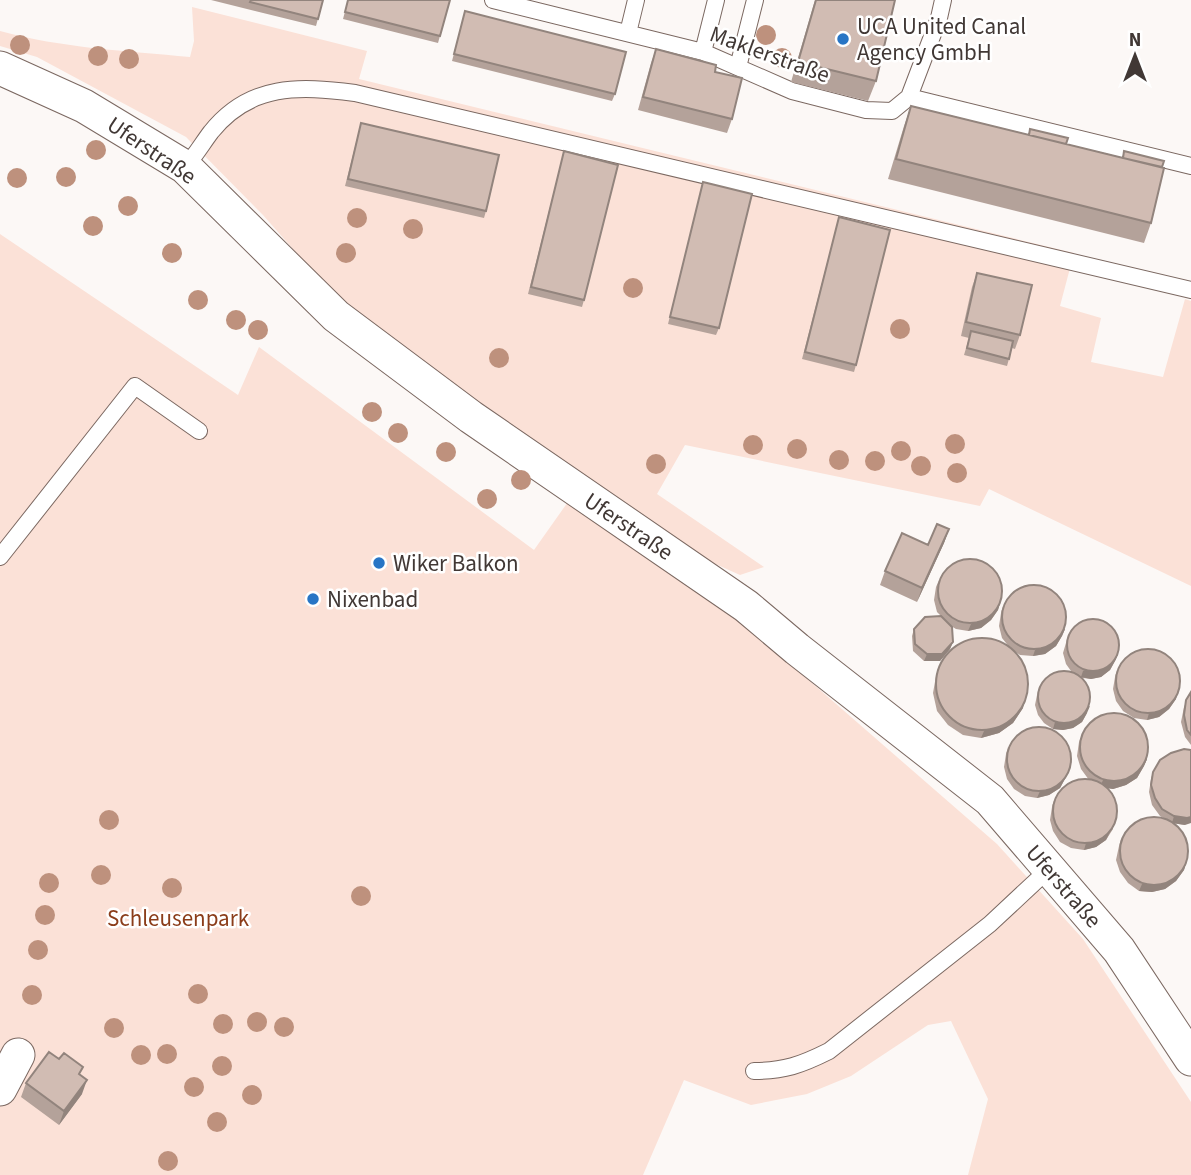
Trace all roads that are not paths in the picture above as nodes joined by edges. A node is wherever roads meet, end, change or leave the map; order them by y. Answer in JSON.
{"nodes":[{"id":1,"x":493,"y":0,"type":"edge"},
{"id":2,"x":636,"y":0,"type":"edge"},
{"id":3,"x":716,"y":0,"type":"edge"},
{"id":4,"x":755,"y":0,"type":"edge"},
{"id":5,"x":943,"y":0,"type":"edge"},
{"id":6,"x":628,"y":33,"type":"junction"},
{"id":7,"x":703,"y":52,"type":"junction"},
{"id":8,"x":738,"y":67,"type":"junction"},
{"id":9,"x":0,"y":68,"type":"edge"},
{"id":10,"x":909,"y":97,"type":"junction"},
{"id":11,"x":1191,"y":166,"type":"edge"},
{"id":12,"x":186,"y":167,"type":"junction"},
{"id":13,"x":1191,"y":290,"type":"edge"},
{"id":14,"x":199,"y":431,"type":"dead end"},
{"id":15,"x":0,"y":557,"type":"edge"},
{"id":16,"x":1049,"y":869,"type":"junction"},
{"id":17,"x":18,"y":1055,"type":"dead end"},
{"id":18,"x":1191,"y":1059,"type":"edge"},
{"id":19,"x":754,"y":1071,"type":"dead end"},
{"id":20,"x":0,"y":1089,"type":"edge"}],
"edges":[{"from":1,"to":6,"type":"lane","name":"Maklerstraße"},
{"from":2,"to":6,"type":"lane"},
{"from":3,"to":7,"type":"lane"},
{"from":4,"to":8,"type":"lane"},
{"from":5,"to":10,"type":"lane"},
{"from":6,"to":7,"type":"lane","name":"Maklerstraße"},
{"from":7,"to":8,"type":"lane","name":"Maklerstraße"},
{"from":8,"to":10,"type":"lane","name":"Maklerstraße"},
{"from":9,"to":12,"type":"street","name":"Uferstraße"},
{"from":10,"to":11,"type":"lane"},
{"from":12,"to":13,"type":"lane"},
{"from":12,"to":16,"type":"street","name":"Uferstraße"},
{"from":14,"to":15,"type":"lane"},
{"from":16,"to":18,"type":"street","name":"Uferstraße"},
{"from":16,"to":19,"type":"lane"},
{"from":17,"to":20,"type":"street"}]}
